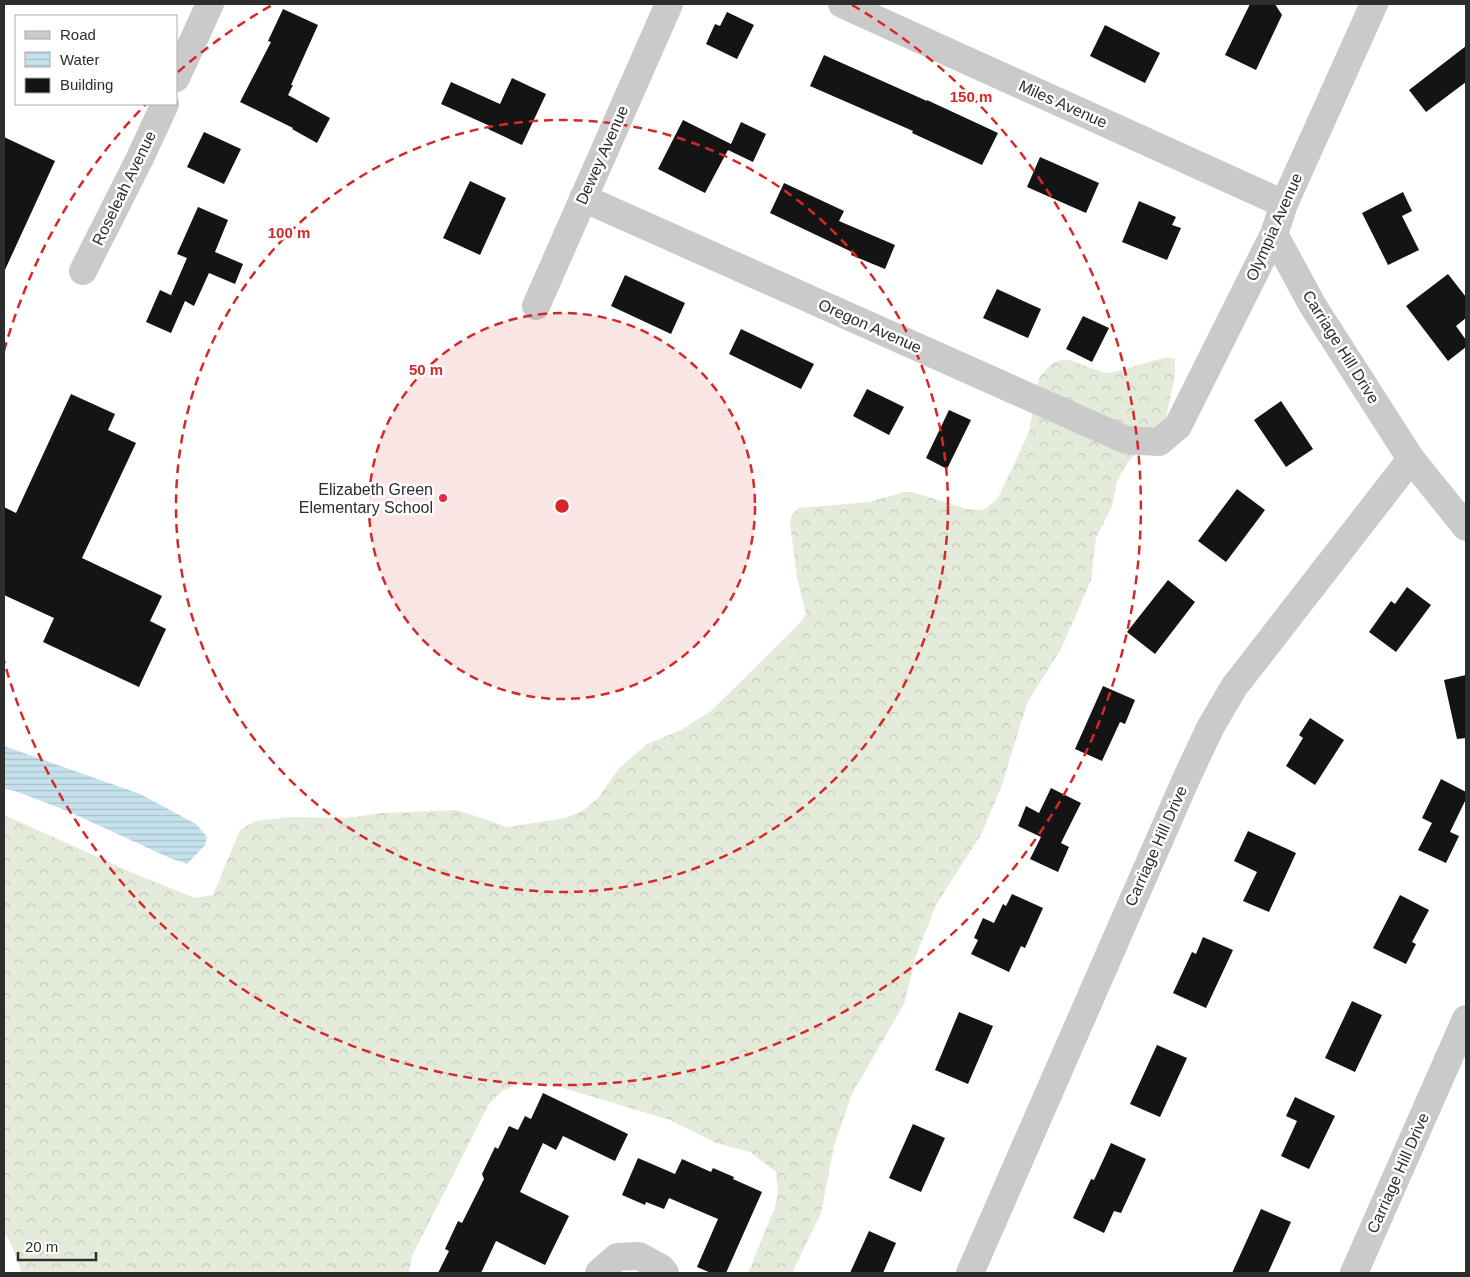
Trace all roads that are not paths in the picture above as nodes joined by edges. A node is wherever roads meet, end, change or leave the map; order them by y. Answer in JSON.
{"nodes":[{"id":1,"x":210,"y":4,"type":"edge"},
{"id":2,"x":669,"y":4,"type":"edge"},
{"id":3,"x":842,"y":4,"type":"edge"},
{"id":4,"x":1374,"y":4,"type":"edge"},
{"id":5,"x":178,"y":74,"type":"edge"},
{"id":6,"x":164,"y":105,"type":"edge"},
{"id":7,"x":583,"y":198,"type":"junction"},
{"id":8,"x":1284,"y":204,"type":"junction"},
{"id":9,"x":1274,"y":234,"type":"junction"},
{"id":10,"x":82,"y":271,"type":"dead end"},
{"id":11,"x":536,"y":306,"type":"dead end"},
{"id":12,"x":1160,"y":442,"type":"joint"},
{"id":13,"x":1411,"y":459,"type":"junction"},
{"id":14,"x":1466,"y":527,"type":"edge"},
{"id":15,"x":1466,"y":1019,"type":"edge"},
{"id":16,"x":599,"y":1273,"type":"edge"},
{"id":17,"x":665,"y":1273,"type":"edge"},
{"id":18,"x":970,"y":1273,"type":"edge"},
{"id":19,"x":1354,"y":1273,"type":"edge"}],
"edges":[{"from":1,"to":5,"type":"street"},
{"from":2,"to":7,"type":"street","name":"Dewey Avenue"},
{"from":3,"to":8,"type":"street","name":"Miles Avenue"},
{"from":4,"to":8,"type":"street","name":"Olympia Avenue"},
{"from":6,"to":10,"type":"street","name":"Roseleah Avenue"},
{"from":7,"to":11,"type":"street","name":"Dewey Avenue"},
{"from":7,"to":12,"type":"street","name":"Oregon Avenue"},
{"from":8,"to":9,"type":"street","name":"Olympia Avenue"},
{"from":9,"to":12,"type":"street","name":"Olympia Avenue"},
{"from":9,"to":13,"type":"street","name":"Carriage Hill Drive"},
{"from":13,"to":14,"type":"street","name":"Carriage Hill Drive"},
{"from":13,"to":18,"type":"street","name":"Carriage Hill Drive"},
{"from":15,"to":19,"type":"street","name":"Carriage Hill Drive"},
{"from":16,"to":17,"type":"street"}]}
